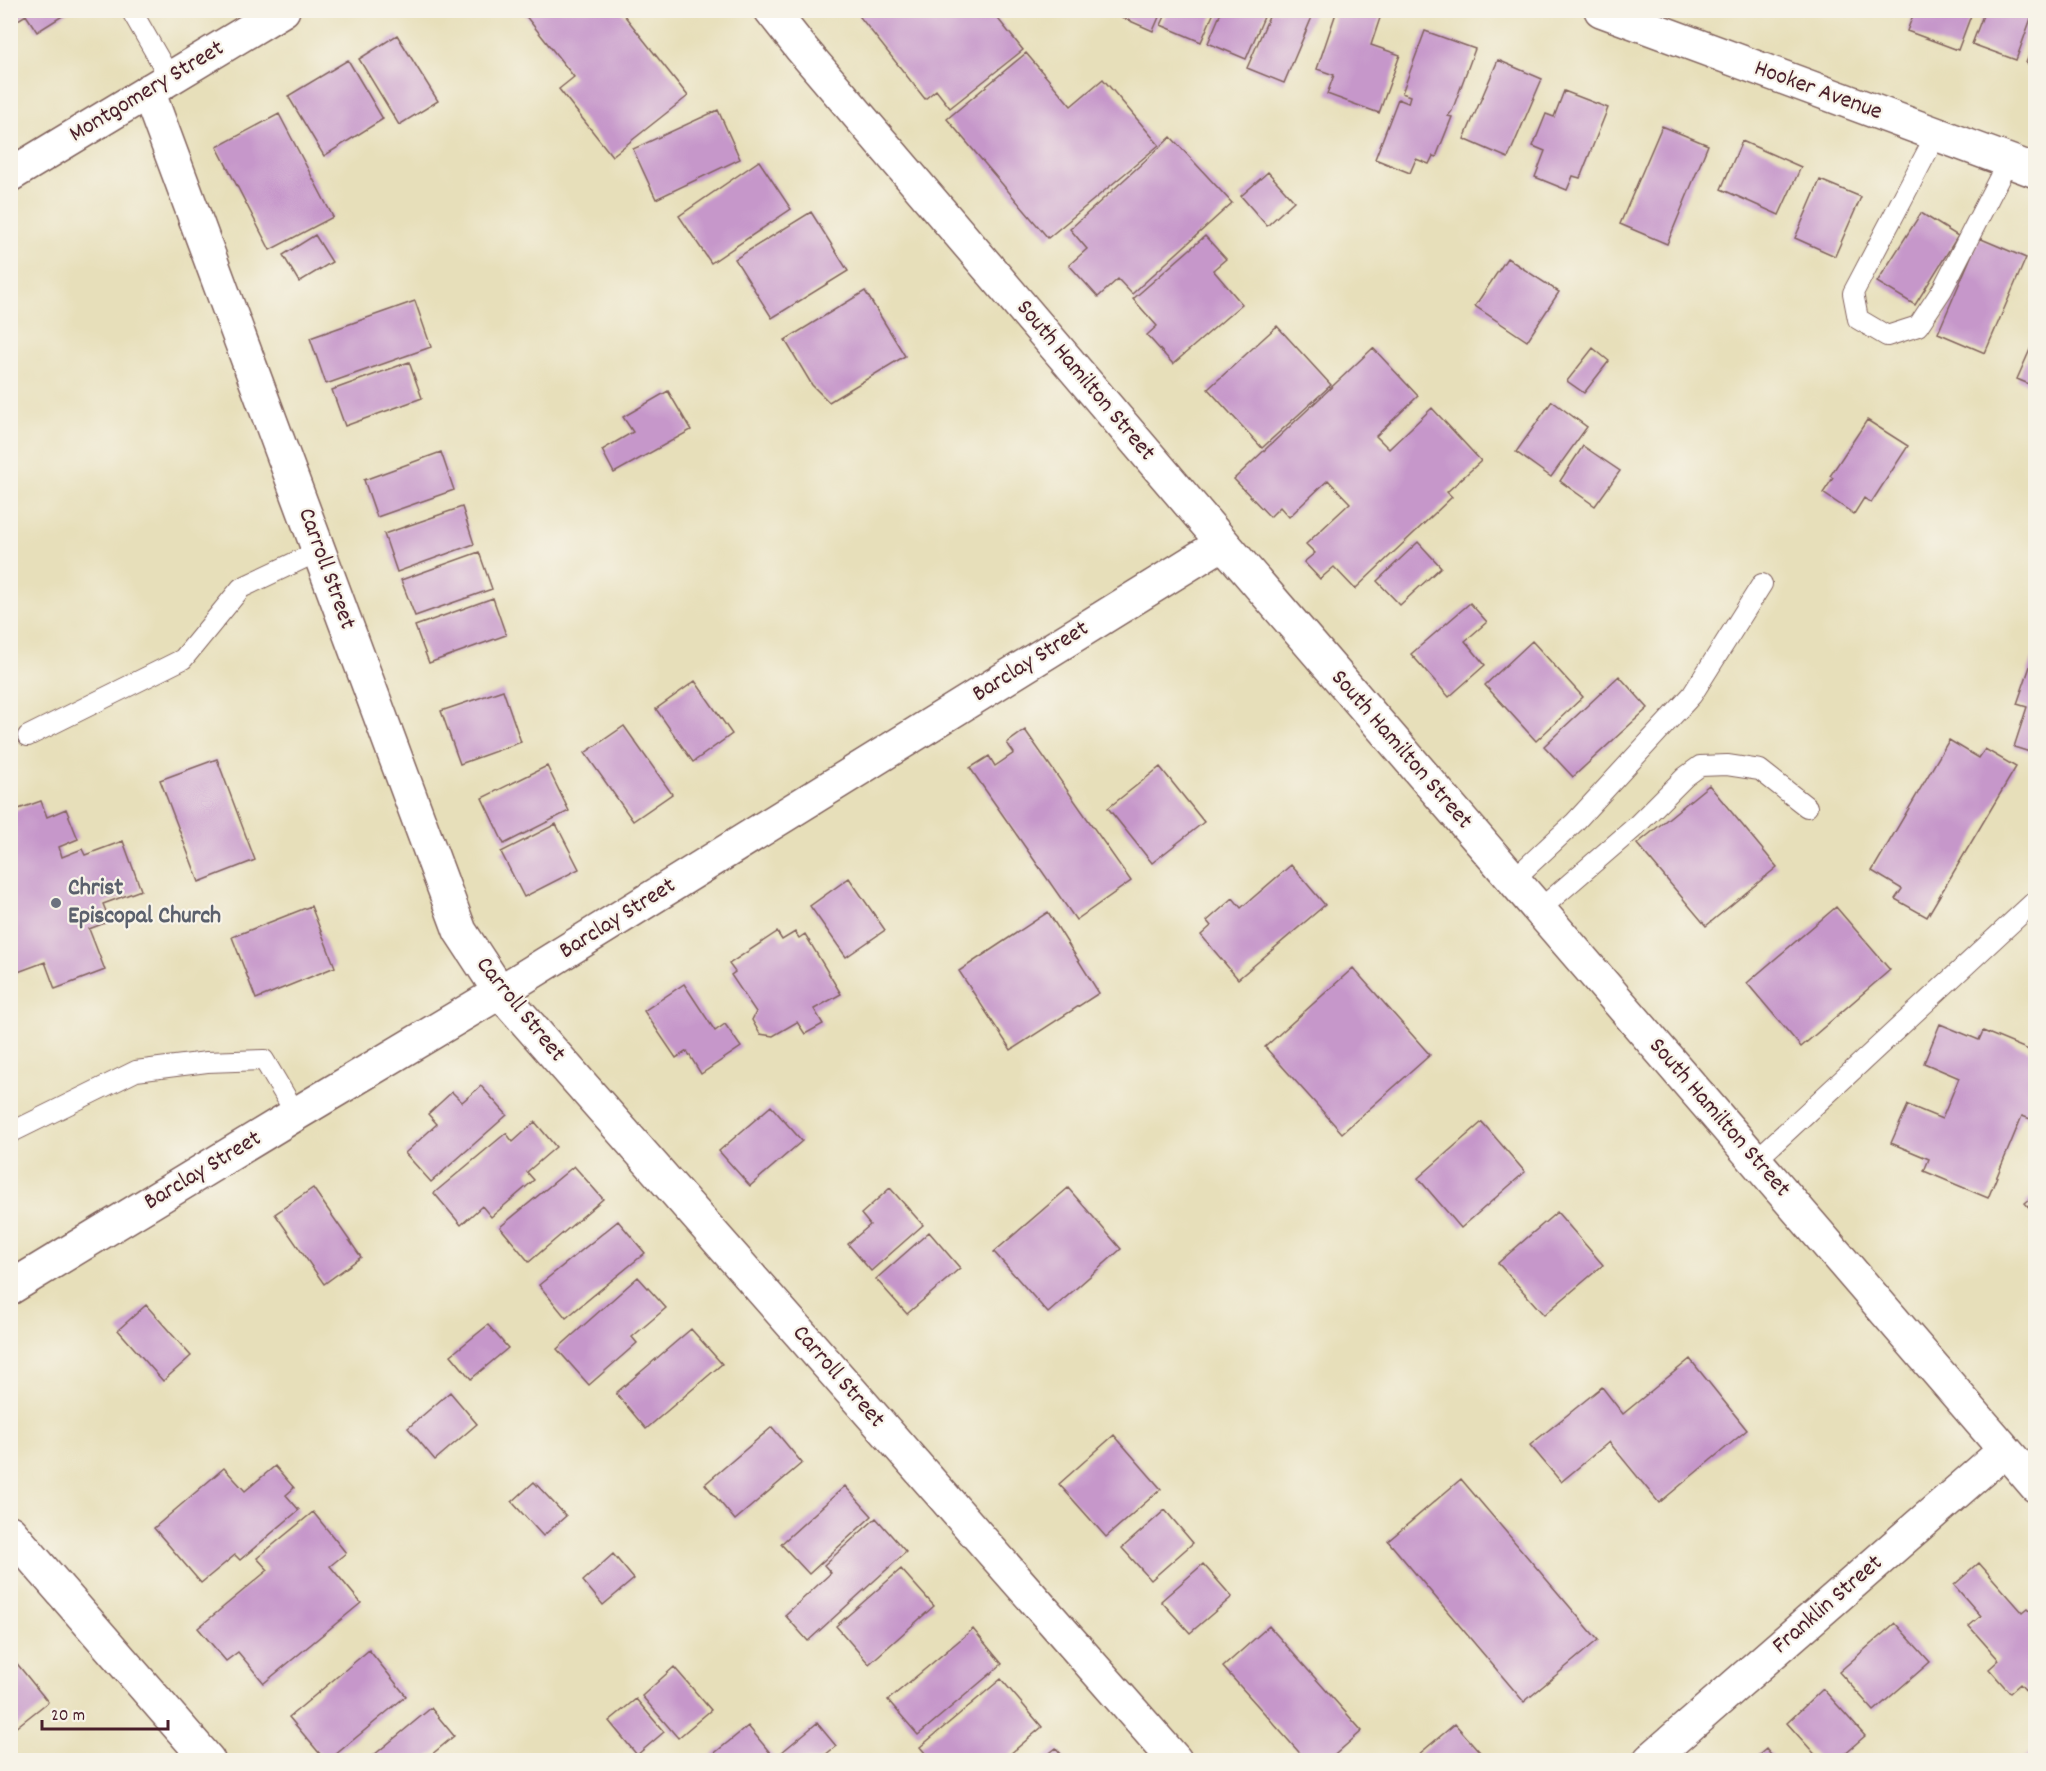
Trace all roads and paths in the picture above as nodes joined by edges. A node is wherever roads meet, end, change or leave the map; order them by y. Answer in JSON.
{"nodes":[{"id":1,"x":131,"y":10,"type":"edge"},
{"id":2,"x":283,"y":10,"type":"edge"},
{"id":3,"x":771,"y":10,"type":"edge"},
{"id":4,"x":1601,"y":10,"type":"edge"},
{"id":5,"x":159,"y":84,"type":"junction"},
{"id":6,"x":1936,"y":135,"type":"junction"},
{"id":7,"x":2022,"y":166,"type":"edge"},
{"id":8,"x":10,"y":175,"type":"edge"},
{"id":9,"x":1223,"y":543,"type":"junction"},
{"id":10,"x":319,"y":551,"type":"junction"},
{"id":11,"x":1762,"y":584,"type":"dead end"},
{"id":12,"x":28,"y":736,"type":"dead end"},
{"id":13,"x":1807,"y":807,"type":"dead end"},
{"id":14,"x":1513,"y":880,"type":"junction"},
{"id":15,"x":2036,"y":900,"type":"edge"},
{"id":16,"x":1539,"y":910,"type":"junction"},
{"id":17,"x":500,"y":992,"type":"junction"},
{"id":18,"x":296,"y":1114,"type":"junction"},
{"id":19,"x":10,"y":1133,"type":"edge"},
{"id":20,"x":1755,"y":1161,"type":"junction"},
{"id":21,"x":10,"y":1288,"type":"edge"},
{"id":22,"x":2005,"y":1450,"type":"junction"},
{"id":23,"x":2036,"y":1486,"type":"edge"},
{"id":24,"x":10,"y":1532,"type":"edge"},
{"id":25,"x":208,"y":1761,"type":"edge"},
{"id":26,"x":1175,"y":1761,"type":"edge"},
{"id":27,"x":1650,"y":1761,"type":"edge"}],
"edges":[{"from":1,"to":5,"type":"lane"},
{"from":2,"to":5,"type":"street","name":"Montgomery Street"},
{"from":3,"to":9,"type":"street","name":"South Hamilton Street"},
{"from":4,"to":6,"type":"street","name":"Hooker Avenue"},
{"from":5,"to":8,"type":"street","name":"Montgomery Street"},
{"from":5,"to":10,"type":"street","name":"Carroll Street"},
{"from":6,"to":7,"type":"street","name":"Hooker Avenue"},
{"from":6,"to":7,"type":"lane"},
{"from":9,"to":14,"type":"street","name":"South Hamilton Street"},
{"from":9,"to":17,"type":"street","name":"Barclay Street"},
{"from":10,"to":12,"type":"lane"},
{"from":10,"to":17,"type":"street","name":"Carroll Street"},
{"from":11,"to":14,"type":"lane"},
{"from":13,"to":16,"type":"lane"},
{"from":14,"to":16,"type":"street","name":"South Hamilton Street"},
{"from":15,"to":20,"type":"lane"},
{"from":16,"to":20,"type":"street","name":"South Hamilton Street"},
{"from":17,"to":18,"type":"street","name":"Barclay Street"},
{"from":17,"to":26,"type":"street","name":"Carroll Street"},
{"from":18,"to":19,"type":"lane"},
{"from":18,"to":21,"type":"street","name":"Barclay Street"},
{"from":20,"to":22,"type":"street","name":"South Hamilton Street"},
{"from":22,"to":23,"type":"street","name":"South Hamilton Street"},
{"from":22,"to":27,"type":"street","name":"Franklin Street"},
{"from":24,"to":25,"type":"street"}]}
